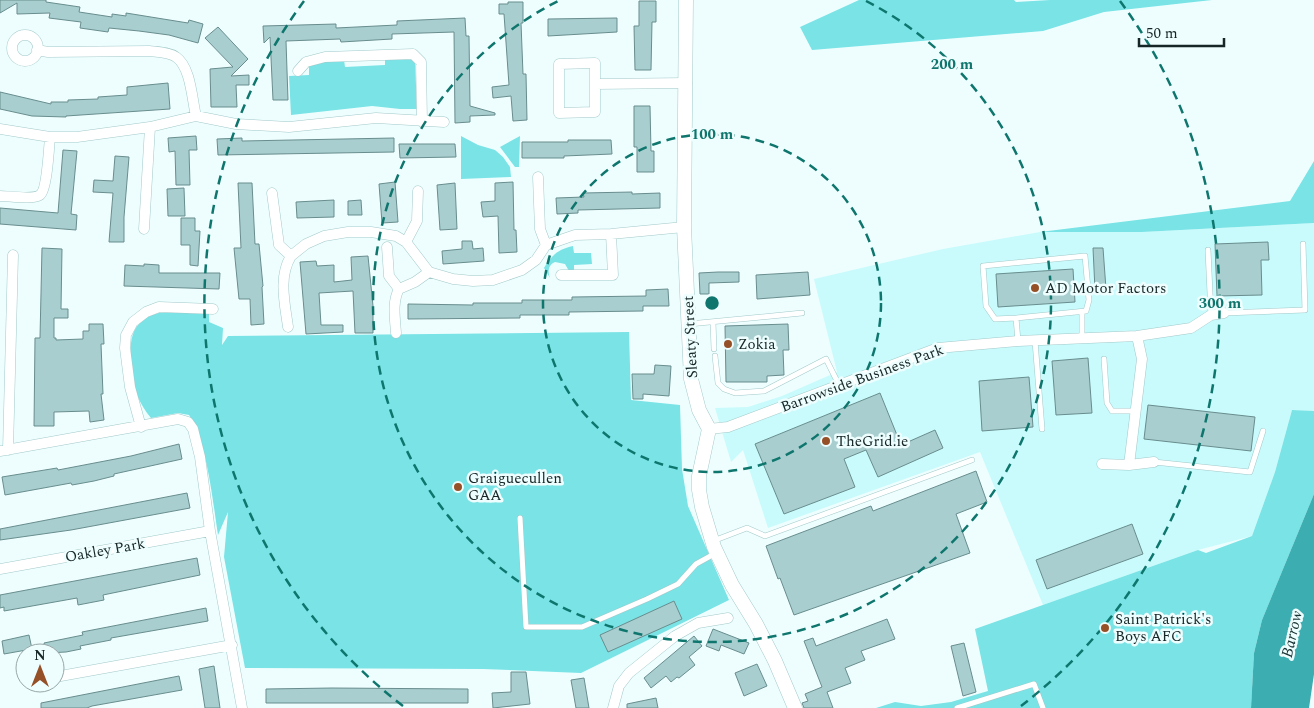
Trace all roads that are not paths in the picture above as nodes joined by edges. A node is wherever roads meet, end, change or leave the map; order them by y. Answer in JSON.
{"nodes":[{"id":1,"x":686,"y":0,"type":"edge"},
{"id":2,"x":37,"y":50,"type":"dead end"},
{"id":3,"x":298,"y":72,"type":"dead end"},
{"id":4,"x":687,"y":83,"type":"junction"},
{"id":5,"x":595,"y":84,"type":"junction"},
{"id":6,"x":196,"y":116,"type":"junction"},
{"id":7,"x":422,"y":122,"type":"junction"},
{"id":8,"x":444,"y":122,"type":"dead end"},
{"id":9,"x":150,"y":127,"type":"junction"},
{"id":10,"x":0,"y":129,"type":"edge"},
{"id":11,"x":50,"y":137,"type":"junction"},
{"id":12,"x":538,"y":177,"type":"dead end"},
{"id":13,"x":418,"y":191,"type":"dead end"},
{"id":14,"x":272,"y":193,"type":"dead end"},
{"id":15,"x":0,"y":196,"type":"edge"},
{"id":16,"x":684,"y":227,"type":"junction"},
{"id":17,"x":144,"y":229,"type":"dead end"},
{"id":18,"x":611,"y":234,"type":"junction"},
{"id":19,"x":406,"y":242,"type":"junction"},
{"id":20,"x":1303,"y":244,"type":"dead end"},
{"id":21,"x":546,"y":245,"type":"junction"},
{"id":22,"x":387,"y":247,"type":"dead end"},
{"id":23,"x":1208,"y":250,"type":"dead end"},
{"id":24,"x":13,"y":255,"type":"dead end"},
{"id":25,"x":291,"y":256,"type":"junction"},
{"id":26,"x":429,"y":272,"type":"junction"},
{"id":27,"x":562,"y":275,"type":"dead end"},
{"id":28,"x":399,"y":289,"type":"junction"},
{"id":29,"x":213,"y":308,"type":"dead end"},
{"id":30,"x":1082,"y":312,"type":"junction"},
{"id":31,"x":802,"y":313,"type":"dead end"},
{"id":32,"x":1224,"y":313,"type":"joint"},
{"id":33,"x":1211,"y":314,"type":"junction"},
{"id":34,"x":1016,"y":318,"type":"junction"},
{"id":35,"x":713,"y":322,"type":"junction"},
{"id":36,"x":688,"y":324,"type":"junction"},
{"id":37,"x":288,"y":327,"type":"dead end"},
{"id":38,"x":396,"y":333,"type":"dead end"},
{"id":39,"x":1137,"y":336,"type":"junction"},
{"id":40,"x":1082,"y":338,"type":"junction"},
{"id":41,"x":1035,"y":340,"type":"junction"},
{"id":42,"x":1018,"y":341,"type":"junction"},
{"id":43,"x":714,"y":349,"type":"dead end"},
{"id":44,"x":715,"y":356,"type":"dead end"},
{"id":45,"x":1104,"y":359,"type":"dead end"},
{"id":46,"x":839,"y":386,"type":"junction"},
{"id":47,"x":1136,"y":411,"type":"junction"},
{"id":48,"x":141,"y":427,"type":"junction"},
{"id":49,"x":709,"y":429,"type":"junction"},
{"id":50,"x":1042,"y":429,"type":"dead end"},
{"id":51,"x":1263,"y":431,"type":"dead end"},
{"id":52,"x":4,"y":450,"type":"edge"},
{"id":53,"x":972,"y":460,"type":"dead end"},
{"id":54,"x":1154,"y":462,"type":"joint"},
{"id":55,"x":1102,"y":464,"type":"dead end"},
{"id":56,"x":1129,"y":465,"type":"junction"},
{"id":57,"x":520,"y":518,"type":"dead end"},
{"id":58,"x":210,"y":531,"type":"junction"},
{"id":59,"x":715,"y":547,"type":"junction"},
{"id":60,"x":0,"y":569,"type":"edge"},
{"id":61,"x":728,"y":618,"type":"dead end"},
{"id":62,"x":232,"y":645,"type":"junction"},
{"id":63,"x":65,"y":675,"type":"edge"},
{"id":64,"x":242,"y":708,"type":"edge"},
{"id":65,"x":613,"y":708,"type":"edge"},
{"id":66,"x":796,"y":708,"type":"edge"},
{"id":67,"x":957,"y":708,"type":"edge"},
{"id":68,"x":1043,"y":708,"type":"edge"}],
"edges":[{"from":1,"to":4,"type":"street","name":"Sleaty Street"},
{"from":2,"to":6,"type":"street"},
{"from":3,"to":7,"type":"street"},
{"from":4,"to":5,"type":"street"},
{"from":4,"to":16,"type":"street","name":"Sleaty Street"},
{"from":5,"to":5,"type":"street"},
{"from":6,"to":7,"type":"street"},
{"from":6,"to":9,"type":"street"},
{"from":7,"to":8,"type":"street"},
{"from":9,"to":11,"type":"street"},
{"from":9,"to":17,"type":"street"},
{"from":10,"to":11,"type":"street"},
{"from":11,"to":15,"type":"street"},
{"from":12,"to":21,"type":"street"},
{"from":13,"to":19,"type":"street"},
{"from":14,"to":25,"type":"street"},
{"from":16,"to":18,"type":"street"},
{"from":16,"to":36,"type":"street","name":"Sleaty Street"},
{"from":18,"to":21,"type":"street"},
{"from":18,"to":27,"type":"street"},
{"from":19,"to":25,"type":"street"},
{"from":19,"to":26,"type":"street"},
{"from":20,"to":32,"type":"lane"},
{"from":21,"to":26,"type":"street"},
{"from":22,"to":28,"type":"street"},
{"from":23,"to":33,"type":"lane"},
{"from":24,"to":52,"type":"street"},
{"from":25,"to":37,"type":"street"},
{"from":26,"to":28,"type":"street"},
{"from":28,"to":38,"type":"street"},
{"from":29,"to":48,"type":"street"},
{"from":30,"to":34,"type":"lane"},
{"from":30,"to":34,"type":"lane"},
{"from":30,"to":40,"type":"lane"},
{"from":31,"to":35,"type":"lane"},
{"from":32,"to":33,"type":"street","name":"Barrowside Business Park"},
{"from":33,"to":39,"type":"street","name":"Barrowside Business Park"},
{"from":34,"to":42,"type":"lane"},
{"from":35,"to":36,"type":"lane"},
{"from":35,"to":43,"type":"lane"},
{"from":36,"to":49,"type":"street","name":"Sleaty Street"},
{"from":39,"to":40,"type":"street","name":"Barrowside Business Park"},
{"from":39,"to":47,"type":"street"},
{"from":40,"to":41,"type":"street","name":"Barrowside Business Park"},
{"from":41,"to":42,"type":"street","name":"Barrowside Business Park"},
{"from":41,"to":50,"type":"lane"},
{"from":42,"to":46,"type":"street","name":"Barrowside Business Park"},
{"from":44,"to":46,"type":"lane"},
{"from":45,"to":47,"type":"lane"},
{"from":46,"to":49,"type":"street","name":"Barrowside Business Park"},
{"from":47,"to":56,"type":"street"},
{"from":48,"to":52,"type":"street"},
{"from":48,"to":58,"type":"street"},
{"from":49,"to":59,"type":"street"},
{"from":51,"to":54,"type":"lane"},
{"from":53,"to":59,"type":"lane"},
{"from":54,"to":56,"type":"street"},
{"from":55,"to":56,"type":"street"},
{"from":57,"to":59,"type":"lane"},
{"from":58,"to":60,"type":"street","name":"Oakley Park"},
{"from":58,"to":62,"type":"street"},
{"from":59,"to":66,"type":"street"},
{"from":61,"to":65,"type":"street"},
{"from":62,"to":63,"type":"street"},
{"from":62,"to":64,"type":"street"},
{"from":67,"to":68,"type":"lane"}]}
